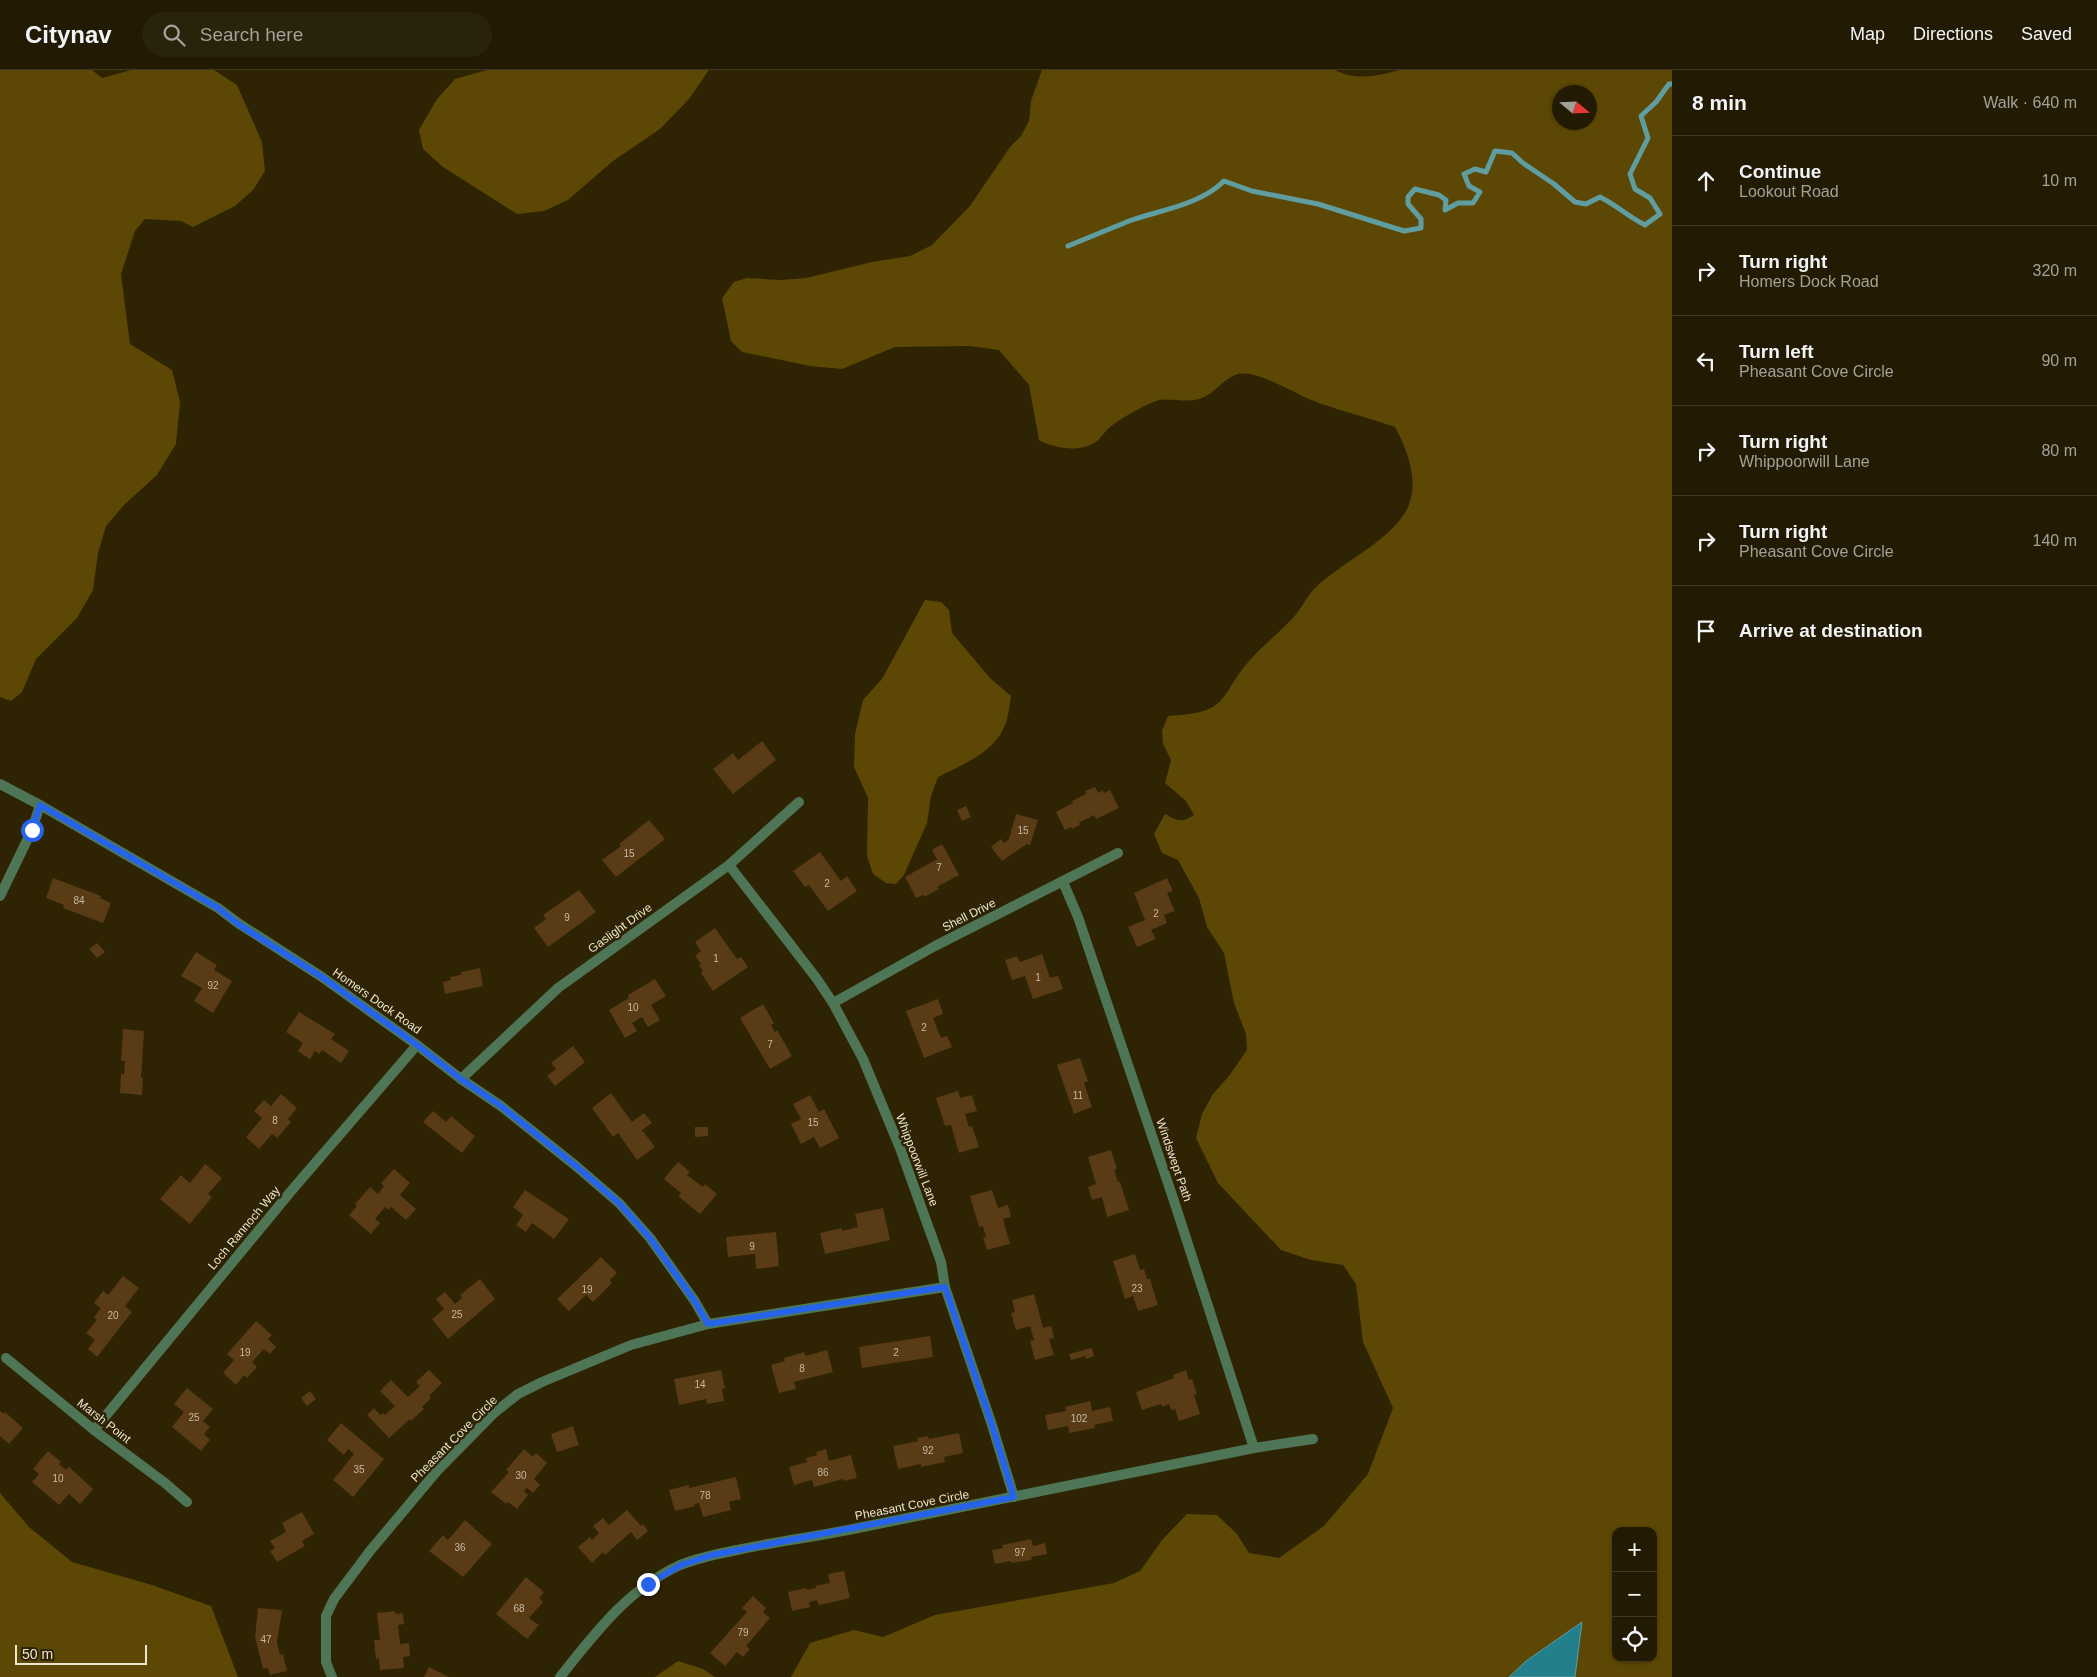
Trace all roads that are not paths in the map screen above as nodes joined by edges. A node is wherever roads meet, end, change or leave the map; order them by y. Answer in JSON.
{"nodes":[{"id":1,"x":0,"y":784,"type":"edge"},
{"id":2,"x":799,"y":802,"type":"dead end"},
{"id":3,"x":40,"y":805,"type":"junction"},
{"id":4,"x":1118,"y":853,"type":"dead end"},
{"id":5,"x":729,"y":865,"type":"junction"},
{"id":6,"x":1063,"y":882,"type":"junction"},
{"id":7,"x":0,"y":896,"type":"edge"},
{"id":8,"x":832,"y":1003,"type":"junction"},
{"id":9,"x":417,"y":1045,"type":"junction"},
{"id":10,"x":461,"y":1079,"type":"junction"},
{"id":11,"x":945,"y":1287,"type":"junction"},
{"id":12,"x":708,"y":1324,"type":"junction"},
{"id":13,"x":6,"y":1358,"type":"dead end"},
{"id":14,"x":94,"y":1430,"type":"junction"},
{"id":15,"x":1313,"y":1439,"type":"dead end"},
{"id":16,"x":1254,"y":1448,"type":"junction"},
{"id":17,"x":1014,"y":1497,"type":"junction"},
{"id":18,"x":187,"y":1502,"type":"dead end"},
{"id":19,"x":332,"y":1677,"type":"edge"},
{"id":20,"x":560,"y":1677,"type":"edge"}],
"edges":[{"from":1,"to":3,"type":"street","name":"Homers Dock Road"},
{"from":2,"to":5,"type":"street","name":"Gaslight Drive"},
{"from":3,"to":7,"type":"street"},
{"from":3,"to":9,"type":"street","name":"Homers Dock Road"},
{"from":4,"to":6,"type":"street","name":"Shell Drive"},
{"from":5,"to":8,"type":"street","name":"Whippoorwill Lane"},
{"from":5,"to":10,"type":"street","name":"Gaslight Drive"},
{"from":6,"to":8,"type":"street","name":"Shell Drive"},
{"from":6,"to":16,"type":"street","name":"Windswept Path"},
{"from":8,"to":11,"type":"street","name":"Whippoorwill Lane"},
{"from":9,"to":10,"type":"street","name":"Homers Dock Road"},
{"from":9,"to":14,"type":"street","name":"Loch Rannoch Way"},
{"from":10,"to":12,"type":"street","name":"Homers Dock Road"},
{"from":11,"to":12,"type":"street","name":"Pheasant Cove Circle"},
{"from":11,"to":17,"type":"street","name":"Whippoorwill Lane"},
{"from":12,"to":19,"type":"street","name":"Pheasant Cove Circle"},
{"from":13,"to":14,"type":"street","name":"Marsh Point"},
{"from":14,"to":18,"type":"street","name":"Marsh Point"},
{"from":15,"to":16,"type":"street","name":"Pheasant Cove Circle"},
{"from":16,"to":17,"type":"street","name":"Pheasant Cove Circle"},
{"from":17,"to":20,"type":"street","name":"Pheasant Cove Circle"}]}
